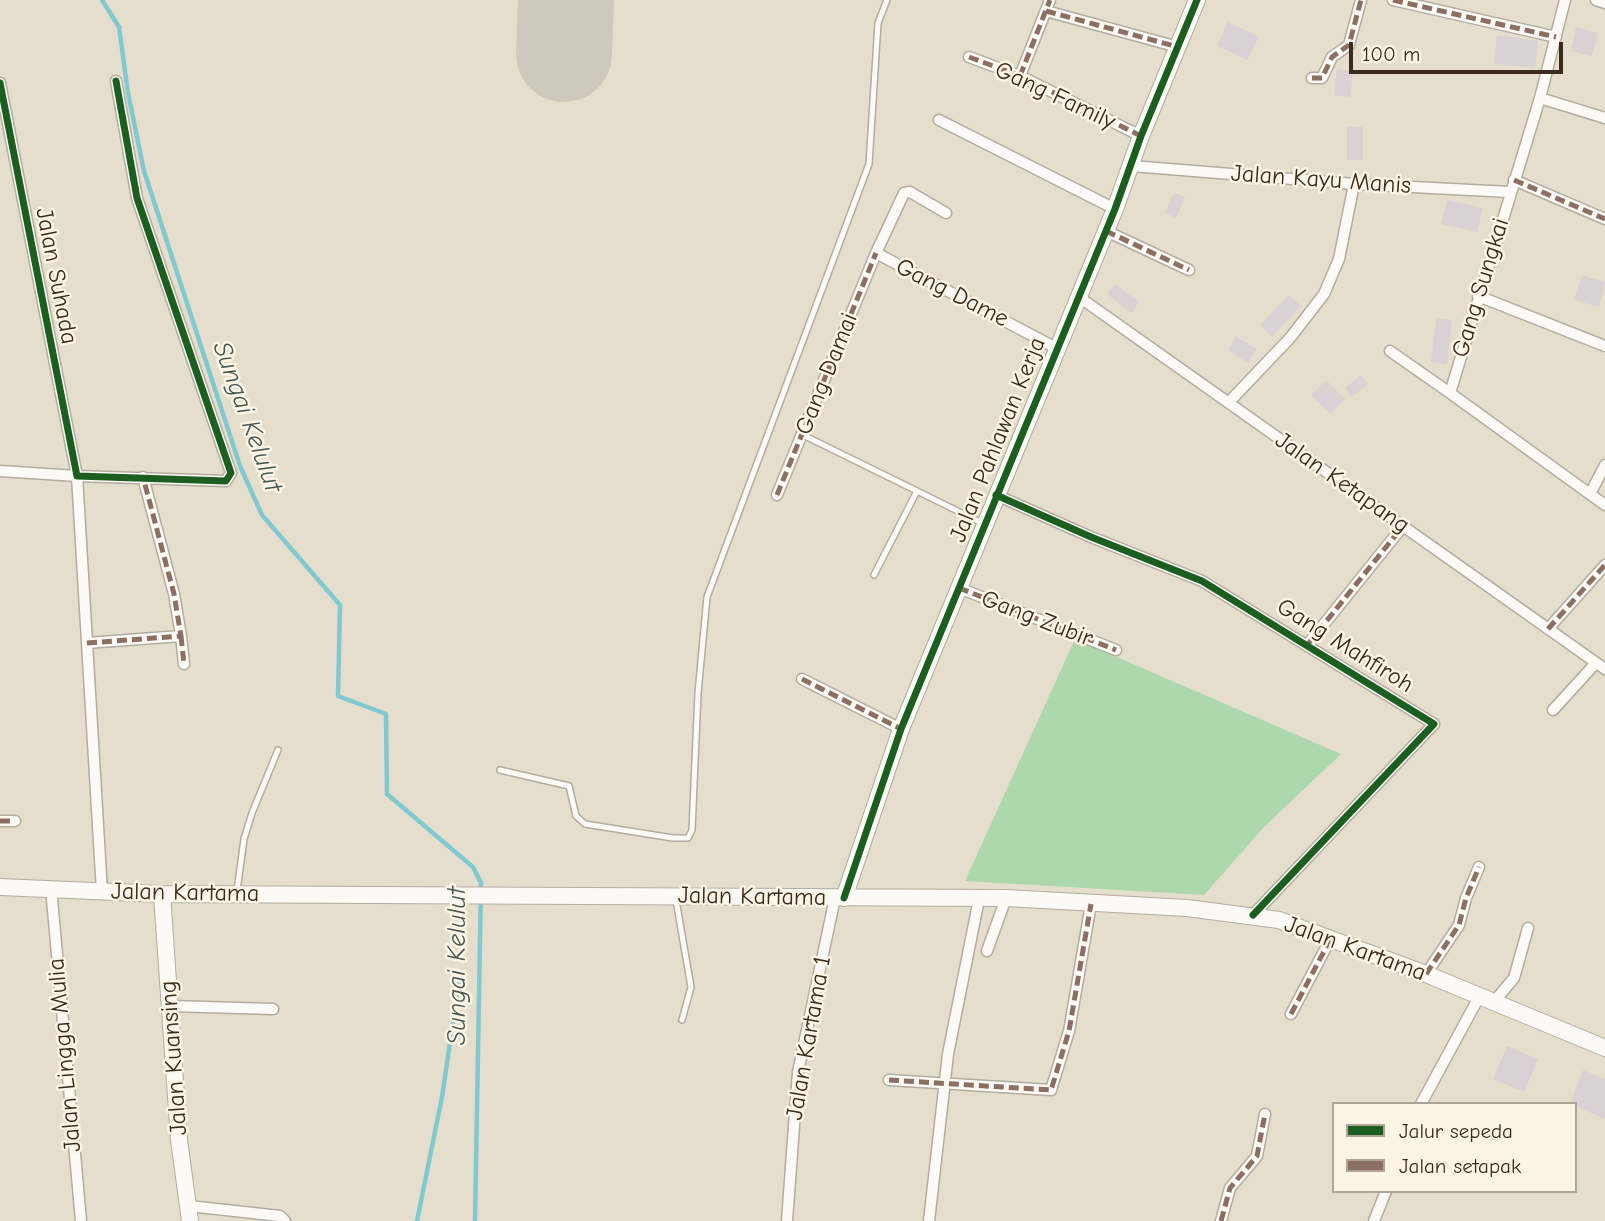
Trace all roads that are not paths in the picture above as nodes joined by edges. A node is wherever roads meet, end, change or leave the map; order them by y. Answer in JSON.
{"nodes":[{"id":1,"x":887,"y":0,"type":"edge"},
{"id":2,"x":1197,"y":0,"type":"edge"},
{"id":3,"x":1361,"y":0,"type":"edge"},
{"id":4,"x":1393,"y":0,"type":"edge"},
{"id":5,"x":1565,"y":0,"type":"edge"},
{"id":6,"x":1597,"y":0,"type":"edge"},
{"id":7,"x":1605,"y":3,"type":"edge"},
{"id":8,"x":1048,"y":5,"type":"edge"},
{"id":9,"x":1556,"y":37,"type":"junction"},
{"id":10,"x":1178,"y":47,"type":"junction"},
{"id":11,"x":969,"y":57,"type":"dead end"},
{"id":12,"x":1020,"y":76,"type":"junction"},
{"id":13,"x":1312,"y":78,"type":"dead end"},
{"id":14,"x":117,"y":81,"type":"dead end"},
{"id":15,"x":0,"y":83,"type":"edge"},
{"id":16,"x":1540,"y":98,"type":"junction"},
{"id":17,"x":1605,"y":118,"type":"edge"},
{"id":18,"x":939,"y":120,"type":"dead end"},
{"id":19,"x":5,"y":134,"type":"edge"},
{"id":20,"x":1141,"y":136,"type":"junction"},
{"id":21,"x":1132,"y":166,"type":"junction"},
{"id":22,"x":1514,"y":180,"type":"junction"},
{"id":23,"x":1354,"y":184,"type":"junction"},
{"id":24,"x":1510,"y":192,"type":"junction"},
{"id":25,"x":1115,"y":209,"type":"junction"},
{"id":26,"x":946,"y":212,"type":"dead end"},
{"id":27,"x":1605,"y":219,"type":"edge"},
{"id":28,"x":1106,"y":231,"type":"junction"},
{"id":29,"x":876,"y":253,"type":"junction"},
{"id":30,"x":1189,"y":271,"type":"dead end"},
{"id":31,"x":1478,"y":296,"type":"junction"},
{"id":32,"x":1079,"y":297,"type":"junction"},
{"id":33,"x":1605,"y":346,"type":"edge"},
{"id":34,"x":1056,"y":348,"type":"junction"},
{"id":35,"x":1390,"y":351,"type":"dead end"},
{"id":36,"x":1450,"y":393,"type":"junction"},
{"id":37,"x":1229,"y":402,"type":"junction"},
{"id":38,"x":803,"y":435,"type":"junction"},
{"id":39,"x":1605,"y":465,"type":"edge"},
{"id":40,"x":0,"y":471,"type":"edge"},
{"id":41,"x":77,"y":476,"type":"junction"},
{"id":42,"x":143,"y":477,"type":"junction"},
{"id":43,"x":917,"y":491,"type":"junction"},
{"id":44,"x":1590,"y":494,"type":"junction"},
{"id":45,"x":776,"y":495,"type":"dead end"},
{"id":46,"x":996,"y":495,"type":"junction"},
{"id":47,"x":1605,"y":505,"type":"edge"},
{"id":48,"x":985,"y":525,"type":"junction"},
{"id":49,"x":1403,"y":526,"type":"junction"},
{"id":50,"x":1605,"y":565,"type":"edge"},
{"id":51,"x":874,"y":575,"type":"dead end"},
{"id":52,"x":959,"y":588,"type":"junction"},
{"id":53,"x":1548,"y":629,"type":"junction"},
{"id":54,"x":181,"y":636,"type":"junction"},
{"id":55,"x":87,"y":643,"type":"junction"},
{"id":56,"x":1308,"y":644,"type":"junction"},
{"id":57,"x":1116,"y":650,"type":"dead end"},
{"id":58,"x":184,"y":664,"type":"dead end"},
{"id":59,"x":1600,"y":666,"type":"edge"},
{"id":60,"x":802,"y":679,"type":"dead end"},
{"id":61,"x":1553,"y":710,"type":"dead end"},
{"id":62,"x":901,"y":729,"type":"junction"},
{"id":63,"x":278,"y":750,"type":"dead end"},
{"id":64,"x":500,"y":771,"type":"dead end"},
{"id":65,"x":0,"y":821,"type":"edge"},
{"id":66,"x":15,"y":821,"type":"dead end"},
{"id":67,"x":1479,"y":867,"type":"dead end"},
{"id":68,"x":0,"y":887,"type":"edge"},
{"id":69,"x":51,"y":888,"type":"junction"},
{"id":70,"x":102,"y":892,"type":"junction"},
{"id":71,"x":162,"y":894,"type":"junction"},
{"id":72,"x":236,"y":894,"type":"junction"},
{"id":73,"x":675,"y":896,"type":"junction"},
{"id":74,"x":840,"y":898,"type":"junction"},
{"id":75,"x":1006,"y":898,"type":"junction"},
{"id":76,"x":979,"y":899,"type":"junction"},
{"id":77,"x":1091,"y":904,"type":"junction"},
{"id":78,"x":1253,"y":915,"type":"junction"},
{"id":79,"x":1528,"y":928,"type":"dead end"},
{"id":80,"x":1331,"y":938,"type":"junction"},
{"id":81,"x":987,"y":951,"type":"dead end"},
{"id":82,"x":1426,"y":974,"type":"junction"},
{"id":83,"x":1486,"y":1000,"type":"junction"},
{"id":84,"x":170,"y":1006,"type":"junction"},
{"id":85,"x":273,"y":1009,"type":"dead end"},
{"id":86,"x":1291,"y":1014,"type":"dead end"},
{"id":87,"x":682,"y":1020,"type":"dead end"},
{"id":88,"x":1605,"y":1048,"type":"edge"},
{"id":89,"x":889,"y":1080,"type":"dead end"},
{"id":90,"x":945,"y":1082,"type":"junction"},
{"id":91,"x":1422,"y":1102,"type":"edge"},
{"id":92,"x":1265,"y":1114,"type":"dead end"},
{"id":93,"x":1385,"y":1193,"type":"edge"},
{"id":94,"x":190,"y":1213,"type":"edge"},
{"id":95,"x":81,"y":1221,"type":"edge"},
{"id":96,"x":285,"y":1221,"type":"edge"},
{"id":97,"x":787,"y":1221,"type":"edge"},
{"id":98,"x":929,"y":1221,"type":"edge"},
{"id":99,"x":1221,"y":1221,"type":"edge"},
{"id":100,"x":1374,"y":1221,"type":"edge"}],
"edges":[{"from":1,"to":64,"type":"lane"},
{"from":2,"to":10,"type":"main road","name":"Jalan Pahlawan Kerja"},
{"from":3,"to":13,"type":"street"},
{"from":4,"to":9,"type":"street"},
{"from":5,"to":9,"type":"street","name":"Gang Sungkai"},
{"from":6,"to":7,"type":"street"},
{"from":8,"to":10,"type":"street"},
{"from":8,"to":12,"type":"street"},
{"from":9,"to":16,"type":"street","name":"Gang Sungkai"},
{"from":10,"to":20,"type":"main road","name":"Jalan Pahlawan Kerja"},
{"from":11,"to":12,"type":"street","name":"Gang Family"},
{"from":12,"to":20,"type":"street","name":"Gang Family"},
{"from":14,"to":42,"type":"street"},
{"from":15,"to":19,"type":"street","name":"Jalan Suhada"},
{"from":16,"to":17,"type":"street"},
{"from":16,"to":22,"type":"street","name":"Gang Sungkai"},
{"from":18,"to":25,"type":"street"},
{"from":19,"to":41,"type":"street","name":"Jalan Suhada"},
{"from":20,"to":21,"type":"main road","name":"Jalan Pahlawan Kerja"},
{"from":21,"to":23,"type":"street","name":"Jalan Kayu Manis"},
{"from":21,"to":25,"type":"main road","name":"Jalan Pahlawan Kerja"},
{"from":22,"to":24,"type":"street","name":"Gang Sungkai"},
{"from":22,"to":27,"type":"street"},
{"from":23,"to":24,"type":"street","name":"Jalan Kayu Manis"},
{"from":23,"to":37,"type":"street"},
{"from":24,"to":31,"type":"street","name":"Gang Sungkai"},
{"from":25,"to":28,"type":"main road","name":"Jalan Pahlawan Kerja"},
{"from":26,"to":29,"type":"street","name":"Gang Dame"},
{"from":28,"to":30,"type":"street"},
{"from":28,"to":32,"type":"main road","name":"Jalan Pahlawan Kerja"},
{"from":29,"to":34,"type":"street","name":"Gang Dame"},
{"from":29,"to":38,"type":"street","name":"Gang Damai"},
{"from":31,"to":33,"type":"street"},
{"from":31,"to":36,"type":"street","name":"Gang Sungkai"},
{"from":32,"to":34,"type":"main road","name":"Jalan Pahlawan Kerja"},
{"from":32,"to":37,"type":"street","name":"Jalan Ketapang"},
{"from":34,"to":46,"type":"main road","name":"Jalan Pahlawan Kerja"},
{"from":35,"to":36,"type":"street"},
{"from":36,"to":44,"type":"street"},
{"from":37,"to":49,"type":"street","name":"Jalan Ketapang"},
{"from":38,"to":43,"type":"lane"},
{"from":38,"to":45,"type":"street","name":"Gang Damai"},
{"from":39,"to":44,"type":"street"},
{"from":40,"to":41,"type":"street"},
{"from":41,"to":42,"type":"street"},
{"from":41,"to":55,"type":"street","name":"Jalan Suhada"},
{"from":42,"to":54,"type":"street"},
{"from":43,"to":48,"type":"lane"},
{"from":43,"to":51,"type":"lane"},
{"from":44,"to":47,"type":"street"},
{"from":46,"to":48,"type":"main road","name":"Jalan Pahlawan Kerja"},
{"from":46,"to":56,"type":"street","name":"Gang Mahfiroh"},
{"from":48,"to":52,"type":"main road","name":"Jalan Pahlawan Kerja"},
{"from":49,"to":53,"type":"street","name":"Jalan Ketapang"},
{"from":49,"to":56,"type":"street"},
{"from":50,"to":53,"type":"street"},
{"from":52,"to":57,"type":"street","name":"Gang Zubir"},
{"from":52,"to":62,"type":"main road","name":"Jalan Pahlawan Kerja"},
{"from":53,"to":59,"type":"street","name":"Jalan Ketapang"},
{"from":54,"to":55,"type":"street"},
{"from":54,"to":58,"type":"street"},
{"from":55,"to":70,"type":"street","name":"Jalan Suhada"},
{"from":56,"to":78,"type":"street","name":"Gang Mahfiroh"},
{"from":59,"to":61,"type":"street"},
{"from":60,"to":62,"type":"street"},
{"from":62,"to":74,"type":"main road","name":"Jalan Pahlawan Kerja"},
{"from":63,"to":72,"type":"lane"},
{"from":65,"to":66,"type":"street"},
{"from":67,"to":82,"type":"street"},
{"from":68,"to":69,"type":"main road","name":"Jalan Kartama"},
{"from":69,"to":70,"type":"main road","name":"Jalan Kartama"},
{"from":69,"to":95,"type":"street","name":"Jalan Lingga Mulia"},
{"from":70,"to":71,"type":"main road","name":"Jalan Kartama"},
{"from":71,"to":72,"type":"main road","name":"Jalan Kartama"},
{"from":71,"to":84,"type":"main road","name":"Jalan Kuansing"},
{"from":72,"to":73,"type":"main road","name":"Jalan Kartama"},
{"from":73,"to":74,"type":"main road","name":"Jalan Kartama"},
{"from":73,"to":87,"type":"lane"},
{"from":74,"to":76,"type":"main road","name":"Jalan Kartama"},
{"from":74,"to":97,"type":"street","name":"Jalan Kartama 1"},
{"from":75,"to":76,"type":"main road","name":"Jalan Kartama"},
{"from":75,"to":77,"type":"main road","name":"Jalan Kartama"},
{"from":75,"to":81,"type":"street"},
{"from":76,"to":90,"type":"street"},
{"from":77,"to":78,"type":"main road","name":"Jalan Kartama"},
{"from":77,"to":90,"type":"street"},
{"from":78,"to":80,"type":"main road","name":"Jalan Kartama"},
{"from":79,"to":83,"type":"street"},
{"from":80,"to":82,"type":"main road","name":"Jalan Kartama"},
{"from":80,"to":86,"type":"street"},
{"from":82,"to":83,"type":"main road","name":"Jalan Kartama"},
{"from":83,"to":88,"type":"main road","name":"Jalan Kartama"},
{"from":83,"to":91,"type":"street"},
{"from":84,"to":85,"type":"street"},
{"from":84,"to":94,"type":"main road","name":"Jalan Kuansing"},
{"from":89,"to":90,"type":"street"},
{"from":90,"to":98,"type":"street"},
{"from":92,"to":99,"type":"street"},
{"from":93,"to":100,"type":"street"},
{"from":94,"to":96,"type":"street"}]}
